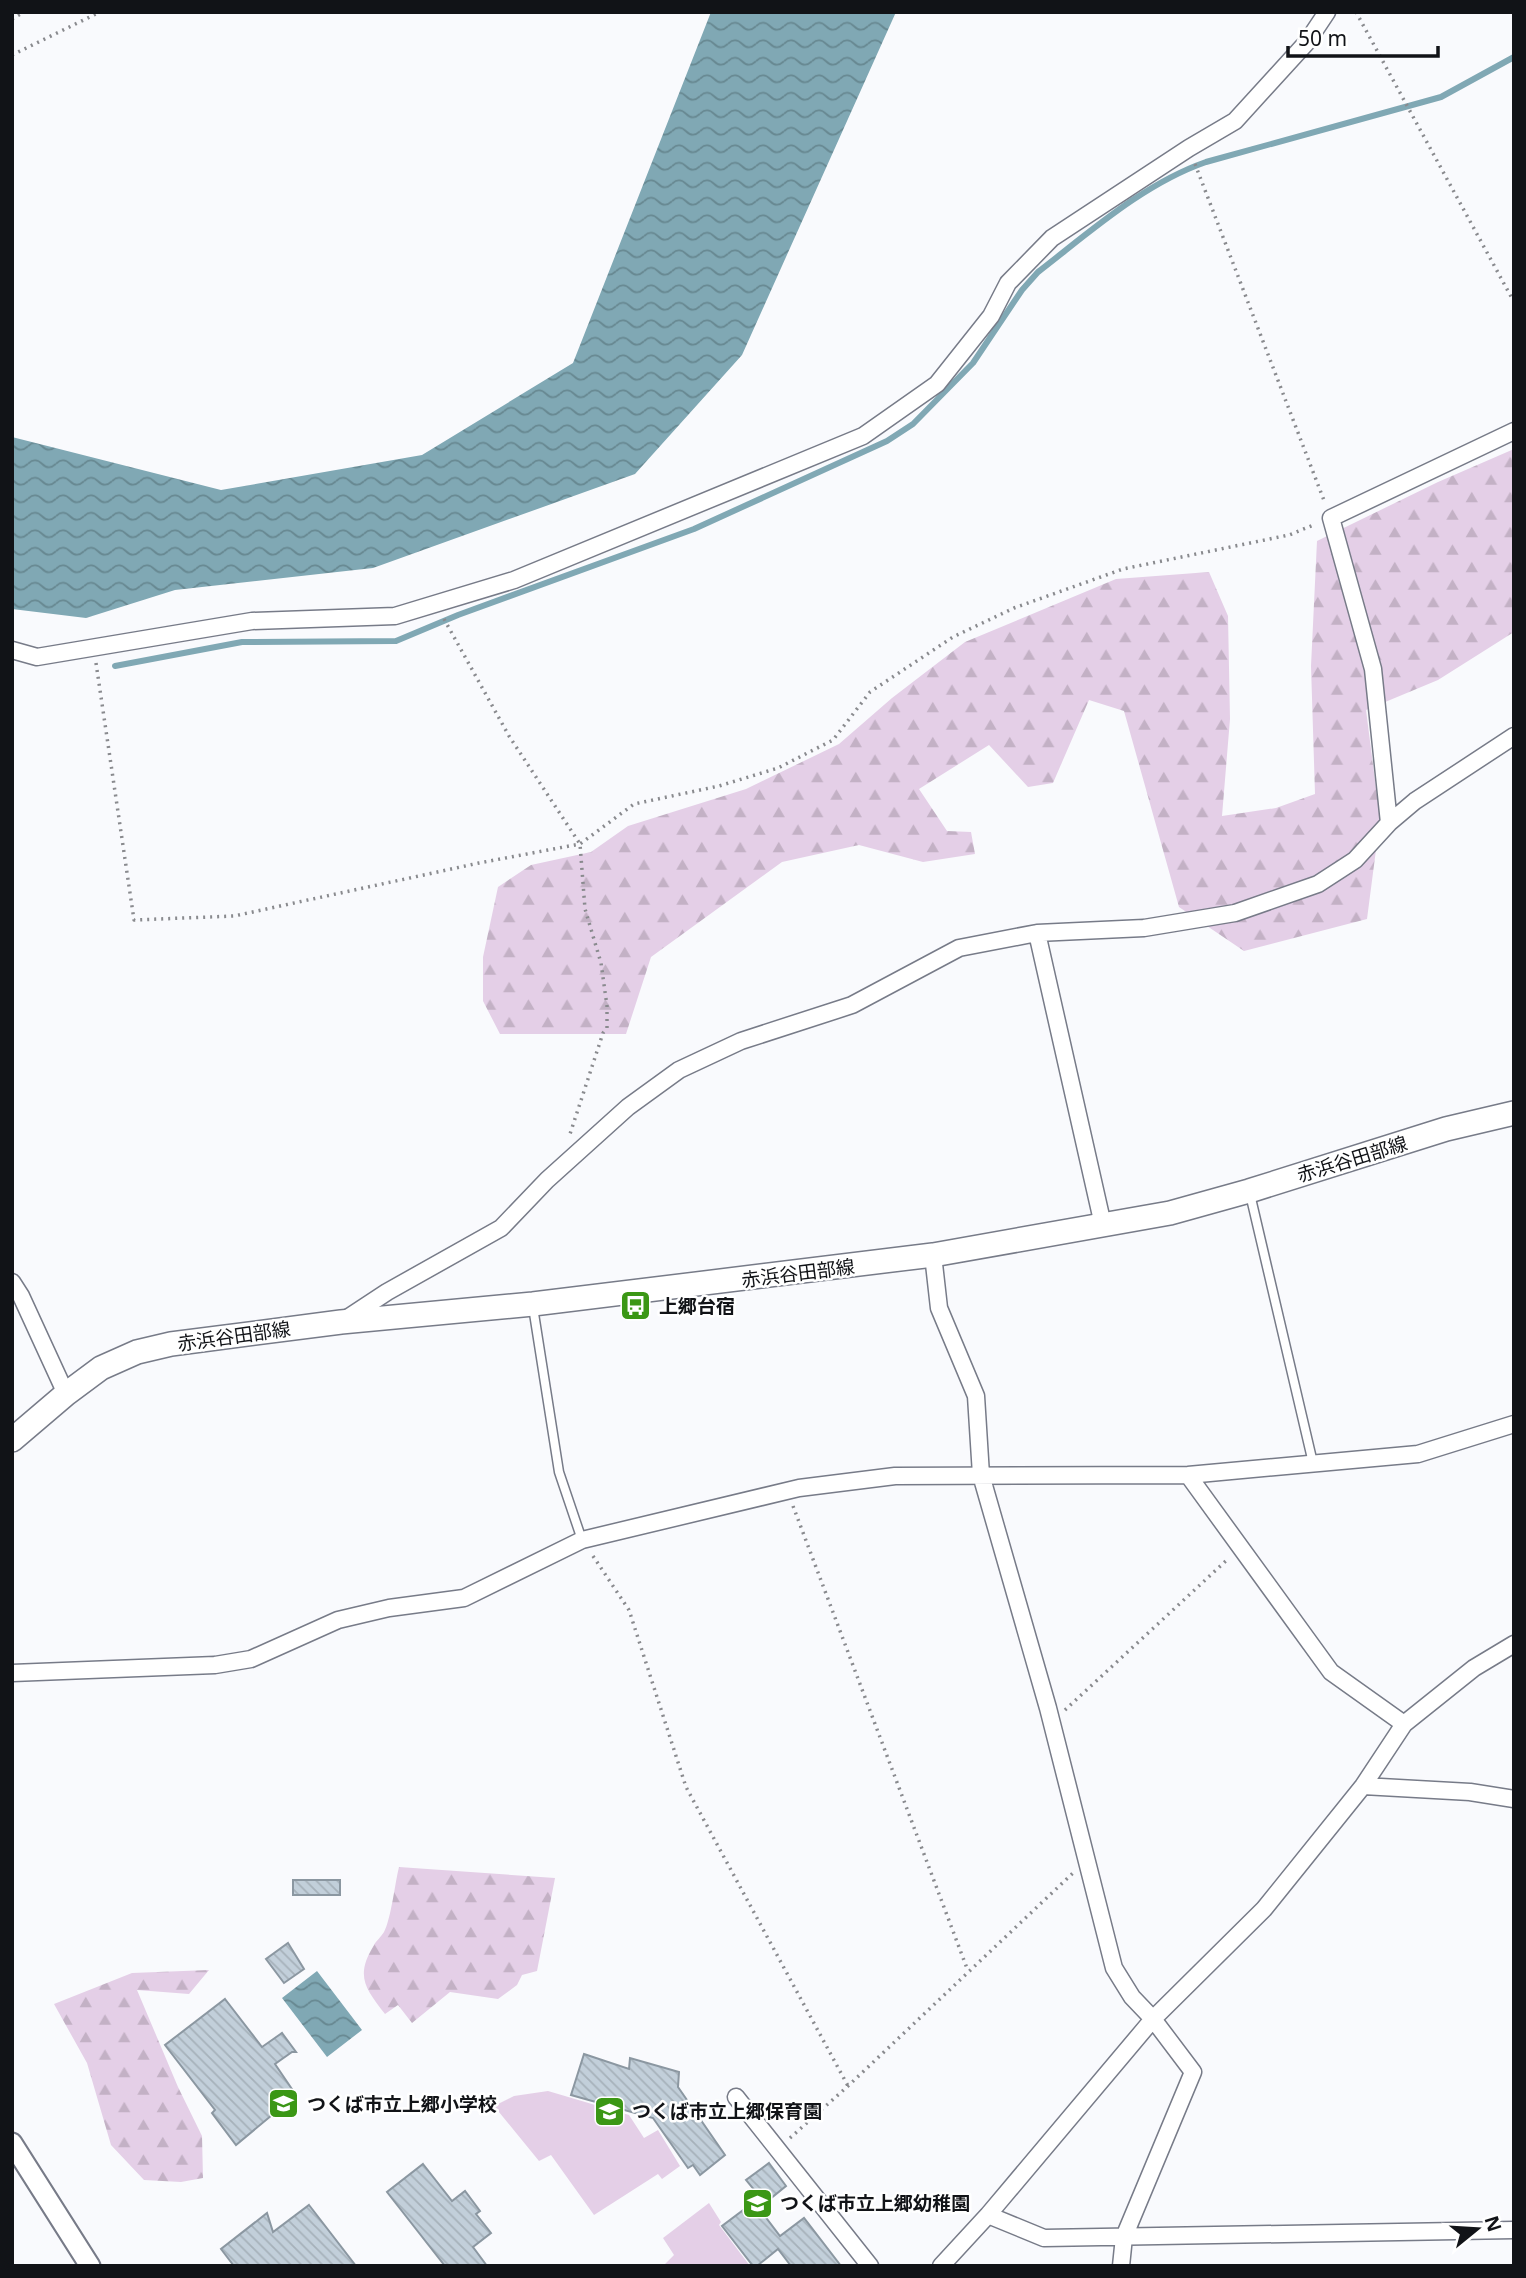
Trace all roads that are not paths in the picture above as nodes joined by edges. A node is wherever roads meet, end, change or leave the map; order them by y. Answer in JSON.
{"nodes":[{"id":1,"x":1326,"y":12,"type":"edge"},
{"id":2,"x":1514,"y":431,"type":"edge"},
{"id":3,"x":12,"y":650,"type":"edge"},
{"id":4,"x":1514,"y":736,"type":"edge"},
{"id":5,"x":1389,"y":823,"type":"junction"},
{"id":6,"x":1037,"y":933,"type":"junction"},
{"id":7,"x":1514,"y":1114,"type":"edge"},
{"id":8,"x":1249,"y":1191,"type":"junction"},
{"id":9,"x":1103,"y":1225,"type":"junction"},
{"id":10,"x":933,"y":1255,"type":"junction"},
{"id":11,"x":12,"y":1282,"type":"edge"},
{"id":12,"x":533,"y":1304,"type":"junction"},
{"id":13,"x":341,"y":1322,"type":"junction"},
{"id":14,"x":66,"y":1394,"type":"junction"},
{"id":15,"x":1514,"y":1424,"type":"edge"},
{"id":16,"x":12,"y":1440,"type":"edge"},
{"id":17,"x":1313,"y":1463,"type":"junction"},
{"id":18,"x":981,"y":1475,"type":"junction"},
{"id":19,"x":1188,"y":1475,"type":"junction"},
{"id":20,"x":582,"y":1540,"type":"junction"},
{"id":21,"x":1514,"y":1644,"type":"edge"},
{"id":22,"x":12,"y":1673,"type":"edge"},
{"id":23,"x":1404,"y":1724,"type":"junction"},
{"id":24,"x":1363,"y":1786,"type":"junction"},
{"id":25,"x":1514,"y":1799,"type":"edge"},
{"id":26,"x":1153,"y":2019,"type":"junction"},
{"id":27,"x":736,"y":2097,"type":"dead end"},
{"id":28,"x":12,"y":2143,"type":"edge"},
{"id":29,"x":988,"y":2215,"type":"junction"},
{"id":30,"x":1514,"y":2230,"type":"edge"},
{"id":31,"x":1124,"y":2237,"type":"junction"},
{"id":32,"x":89,"y":2266,"type":"edge"},
{"id":33,"x":870,"y":2266,"type":"edge"},
{"id":34,"x":941,"y":2266,"type":"edge"},
{"id":35,"x":1121,"y":2266,"type":"edge"}],
"edges":[{"from":1,"to":3,"type":"street"},
{"from":2,"to":5,"type":"street"},
{"from":4,"to":5,"type":"street"},
{"from":5,"to":6,"type":"street"},
{"from":6,"to":9,"type":"street"},
{"from":6,"to":13,"type":"street"},
{"from":7,"to":8,"type":"main road","name":"赤浜谷田部線"},
{"from":8,"to":9,"type":"main road","name":"赤浜谷田部線"},
{"from":8,"to":17,"type":"lane"},
{"from":9,"to":10,"type":"main road","name":"赤浜谷田部線"},
{"from":10,"to":12,"type":"main road","name":"赤浜谷田部線"},
{"from":10,"to":18,"type":"street"},
{"from":11,"to":14,"type":"street"},
{"from":12,"to":13,"type":"main road","name":"赤浜谷田部線"},
{"from":12,"to":20,"type":"lane"},
{"from":13,"to":14,"type":"main road","name":"赤浜谷田部線"},
{"from":14,"to":16,"type":"main road","name":"赤浜谷田部線"},
{"from":15,"to":17,"type":"street"},
{"from":17,"to":19,"type":"street"},
{"from":18,"to":19,"type":"street"},
{"from":18,"to":20,"type":"street"},
{"from":18,"to":26,"type":"street"},
{"from":19,"to":23,"type":"street"},
{"from":20,"to":22,"type":"street"},
{"from":21,"to":23,"type":"street"},
{"from":23,"to":24,"type":"street"},
{"from":24,"to":25,"type":"street"},
{"from":24,"to":26,"type":"street"},
{"from":26,"to":29,"type":"street"},
{"from":26,"to":31,"type":"street"},
{"from":27,"to":33,"type":"street"},
{"from":28,"to":32,"type":"street"},
{"from":29,"to":31,"type":"street"},
{"from":29,"to":34,"type":"street"},
{"from":30,"to":31,"type":"street"},
{"from":31,"to":35,"type":"street"}]}
